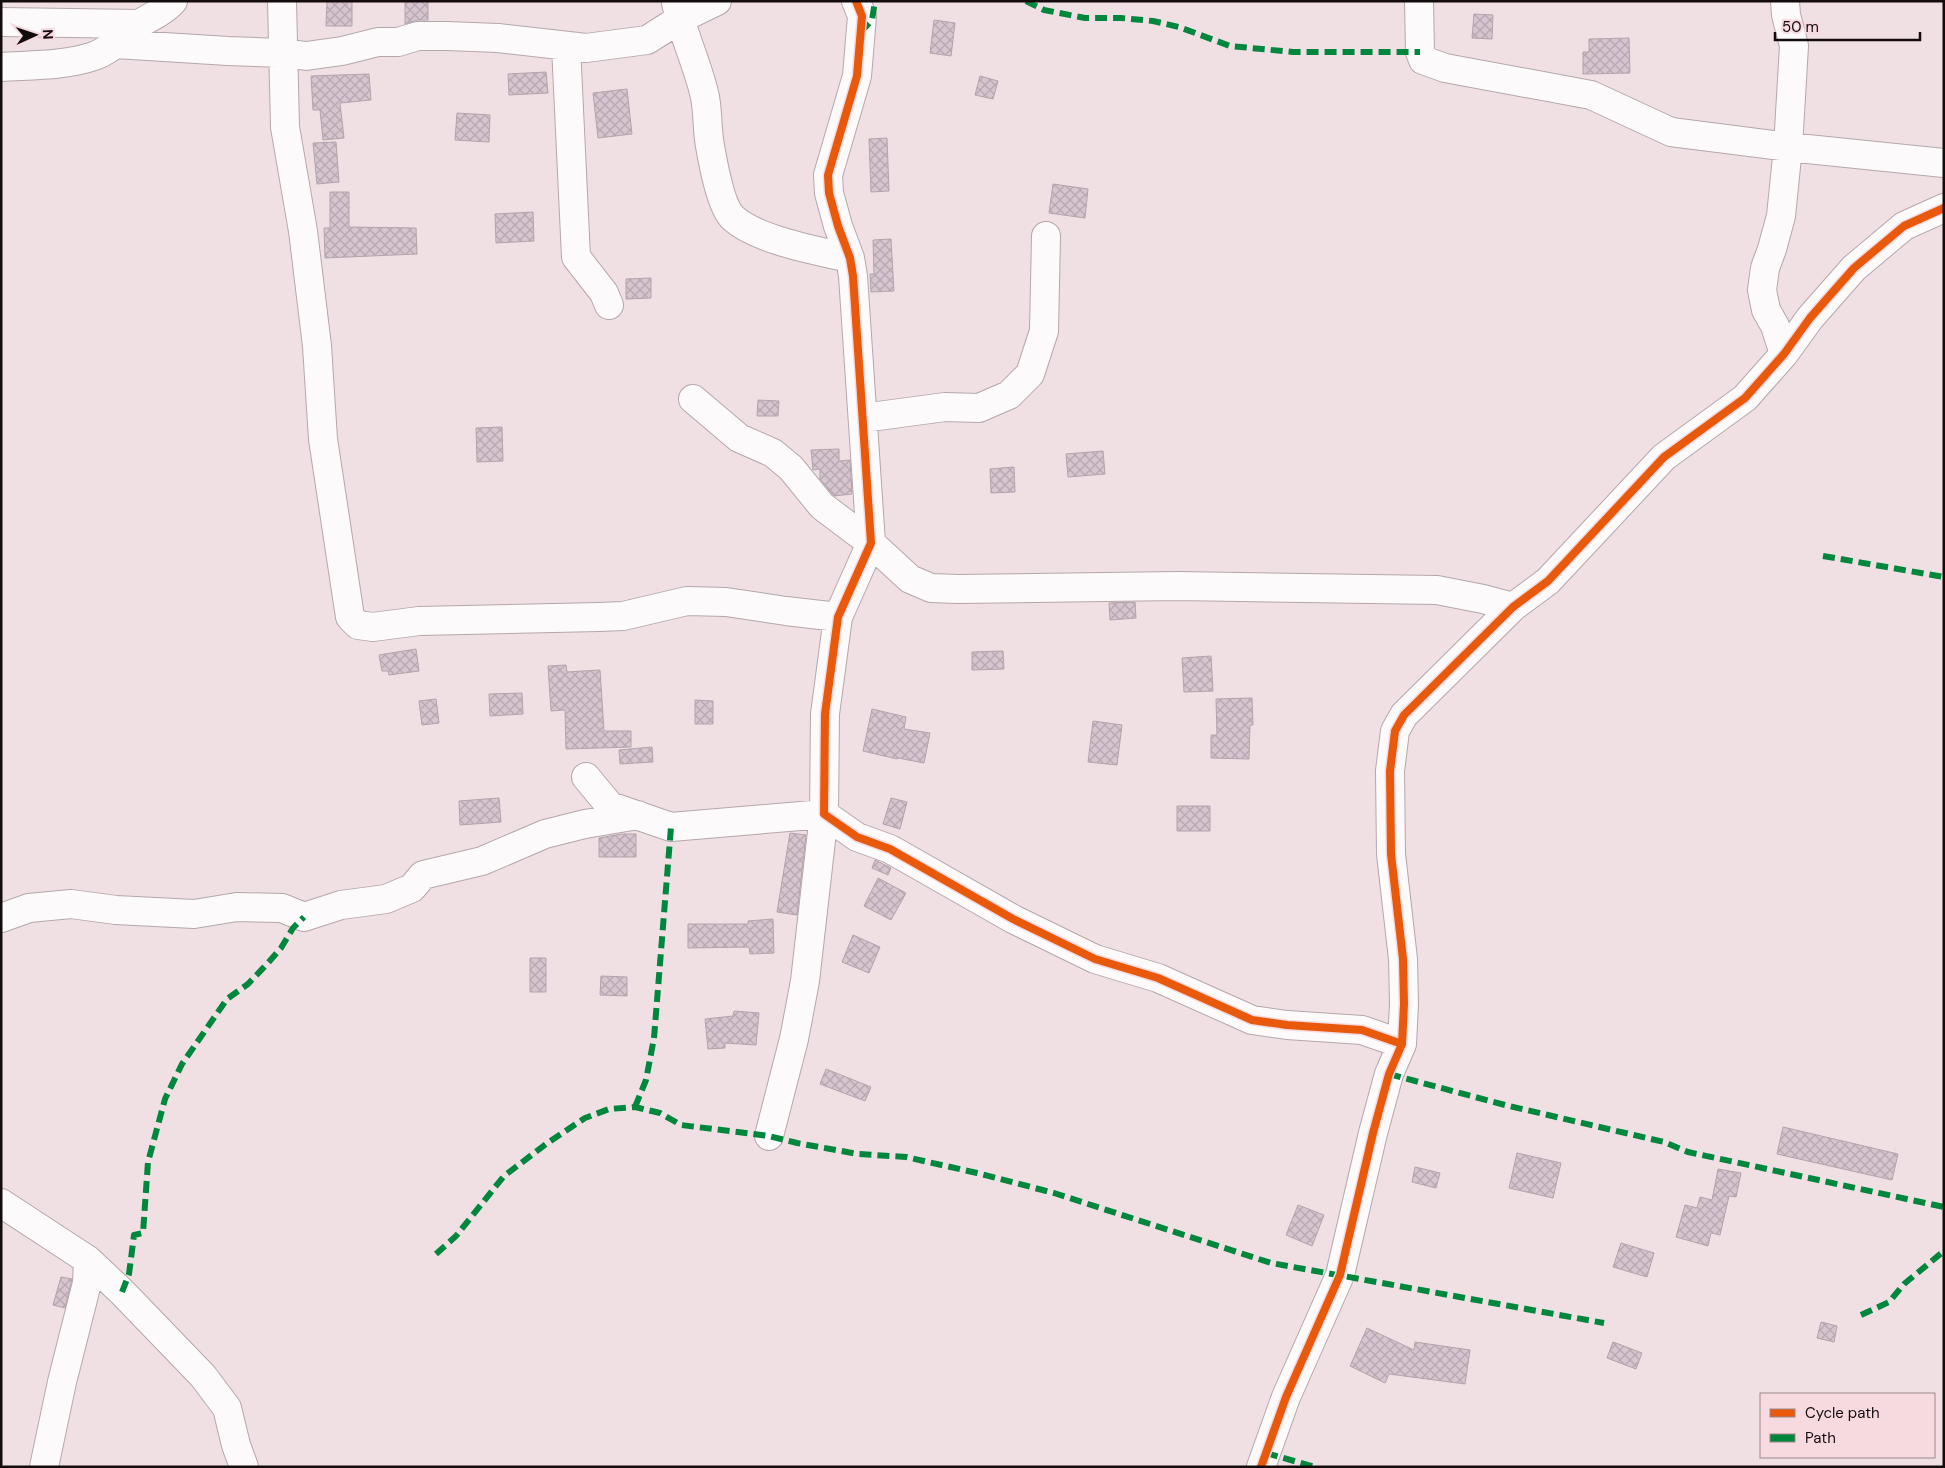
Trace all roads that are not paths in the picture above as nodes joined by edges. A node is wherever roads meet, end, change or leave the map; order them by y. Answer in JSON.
{"nodes":[{"id":1,"x":173,"y":1,"type":"edge"},
{"id":2,"x":282,"y":1,"type":"edge"},
{"id":3,"x":717,"y":1,"type":"edge"},
{"id":4,"x":856,"y":1,"type":"edge"},
{"id":5,"x":1419,"y":1,"type":"edge"},
{"id":6,"x":1785,"y":1,"type":"edge"},
{"id":7,"x":678,"y":10,"type":"edge"},
{"id":8,"x":1,"y":22,"type":"edge"},
{"id":9,"x":140,"y":24,"type":"junction"},
{"id":10,"x":116,"y":44,"type":"junction"},
{"id":11,"x":566,"y":46,"type":"junction"},
{"id":12,"x":284,"y":53,"type":"junction"},
{"id":13,"x":1,"y":67,"type":"edge"},
{"id":14,"x":1788,"y":147,"type":"junction"},
{"id":15,"x":1944,"y":163,"type":"edge"},
{"id":16,"x":1944,"y":208,"type":"edge"},
{"id":17,"x":1046,"y":236,"type":"dead end"},
{"id":18,"x":850,"y":258,"type":"junction"},
{"id":19,"x":609,"y":305,"type":"dead end"},
{"id":20,"x":1784,"y":354,"type":"junction"},
{"id":21,"x":693,"y":400,"type":"dead end"},
{"id":22,"x":863,"y":418,"type":"junction"},
{"id":23,"x":871,"y":543,"type":"junction"},
{"id":24,"x":1513,"y":607,"type":"junction"},
{"id":25,"x":838,"y":617,"type":"junction"},
{"id":26,"x":586,"y":777,"type":"dead end"},
{"id":27,"x":824,"y":814,"type":"junction"},
{"id":28,"x":638,"y":816,"type":"junction"},
{"id":29,"x":1,"y":918,"type":"edge"},
{"id":30,"x":1402,"y":1044,"type":"junction"},
{"id":31,"x":768,"y":1136,"type":"dead end"},
{"id":32,"x":1,"y":1203,"type":"edge"},
{"id":33,"x":88,"y":1260,"type":"junction"},
{"id":34,"x":44,"y":1467,"type":"edge"},
{"id":35,"x":244,"y":1467,"type":"edge"},
{"id":36,"x":1261,"y":1467,"type":"edge"}],
"edges":[{"from":1,"to":9,"type":"street"},
{"from":2,"to":12,"type":"street"},
{"from":3,"to":7,"type":"street"},
{"from":4,"to":18,"type":"street"},
{"from":5,"to":14,"type":"street"},
{"from":6,"to":14,"type":"street"},
{"from":7,"to":11,"type":"street"},
{"from":7,"to":18,"type":"street"},
{"from":8,"to":9,"type":"street"},
{"from":9,"to":10,"type":"street"},
{"from":10,"to":12,"type":"street"},
{"from":10,"to":13,"type":"street"},
{"from":11,"to":12,"type":"street"},
{"from":11,"to":19,"type":"street"},
{"from":12,"to":25,"type":"street"},
{"from":14,"to":15,"type":"street"},
{"from":14,"to":20,"type":"street"},
{"from":16,"to":20,"type":"street"},
{"from":17,"to":22,"type":"street"},
{"from":18,"to":22,"type":"street"},
{"from":20,"to":24,"type":"street"},
{"from":21,"to":23,"type":"street"},
{"from":22,"to":23,"type":"street"},
{"from":23,"to":24,"type":"street"},
{"from":23,"to":25,"type":"street"},
{"from":24,"to":30,"type":"street"},
{"from":25,"to":27,"type":"street"},
{"from":26,"to":28,"type":"street"},
{"from":27,"to":28,"type":"street"},
{"from":27,"to":30,"type":"street"},
{"from":27,"to":31,"type":"street"},
{"from":28,"to":29,"type":"street"},
{"from":30,"to":36,"type":"street"},
{"from":32,"to":33,"type":"street"},
{"from":33,"to":34,"type":"street"},
{"from":33,"to":35,"type":"street"}]}
